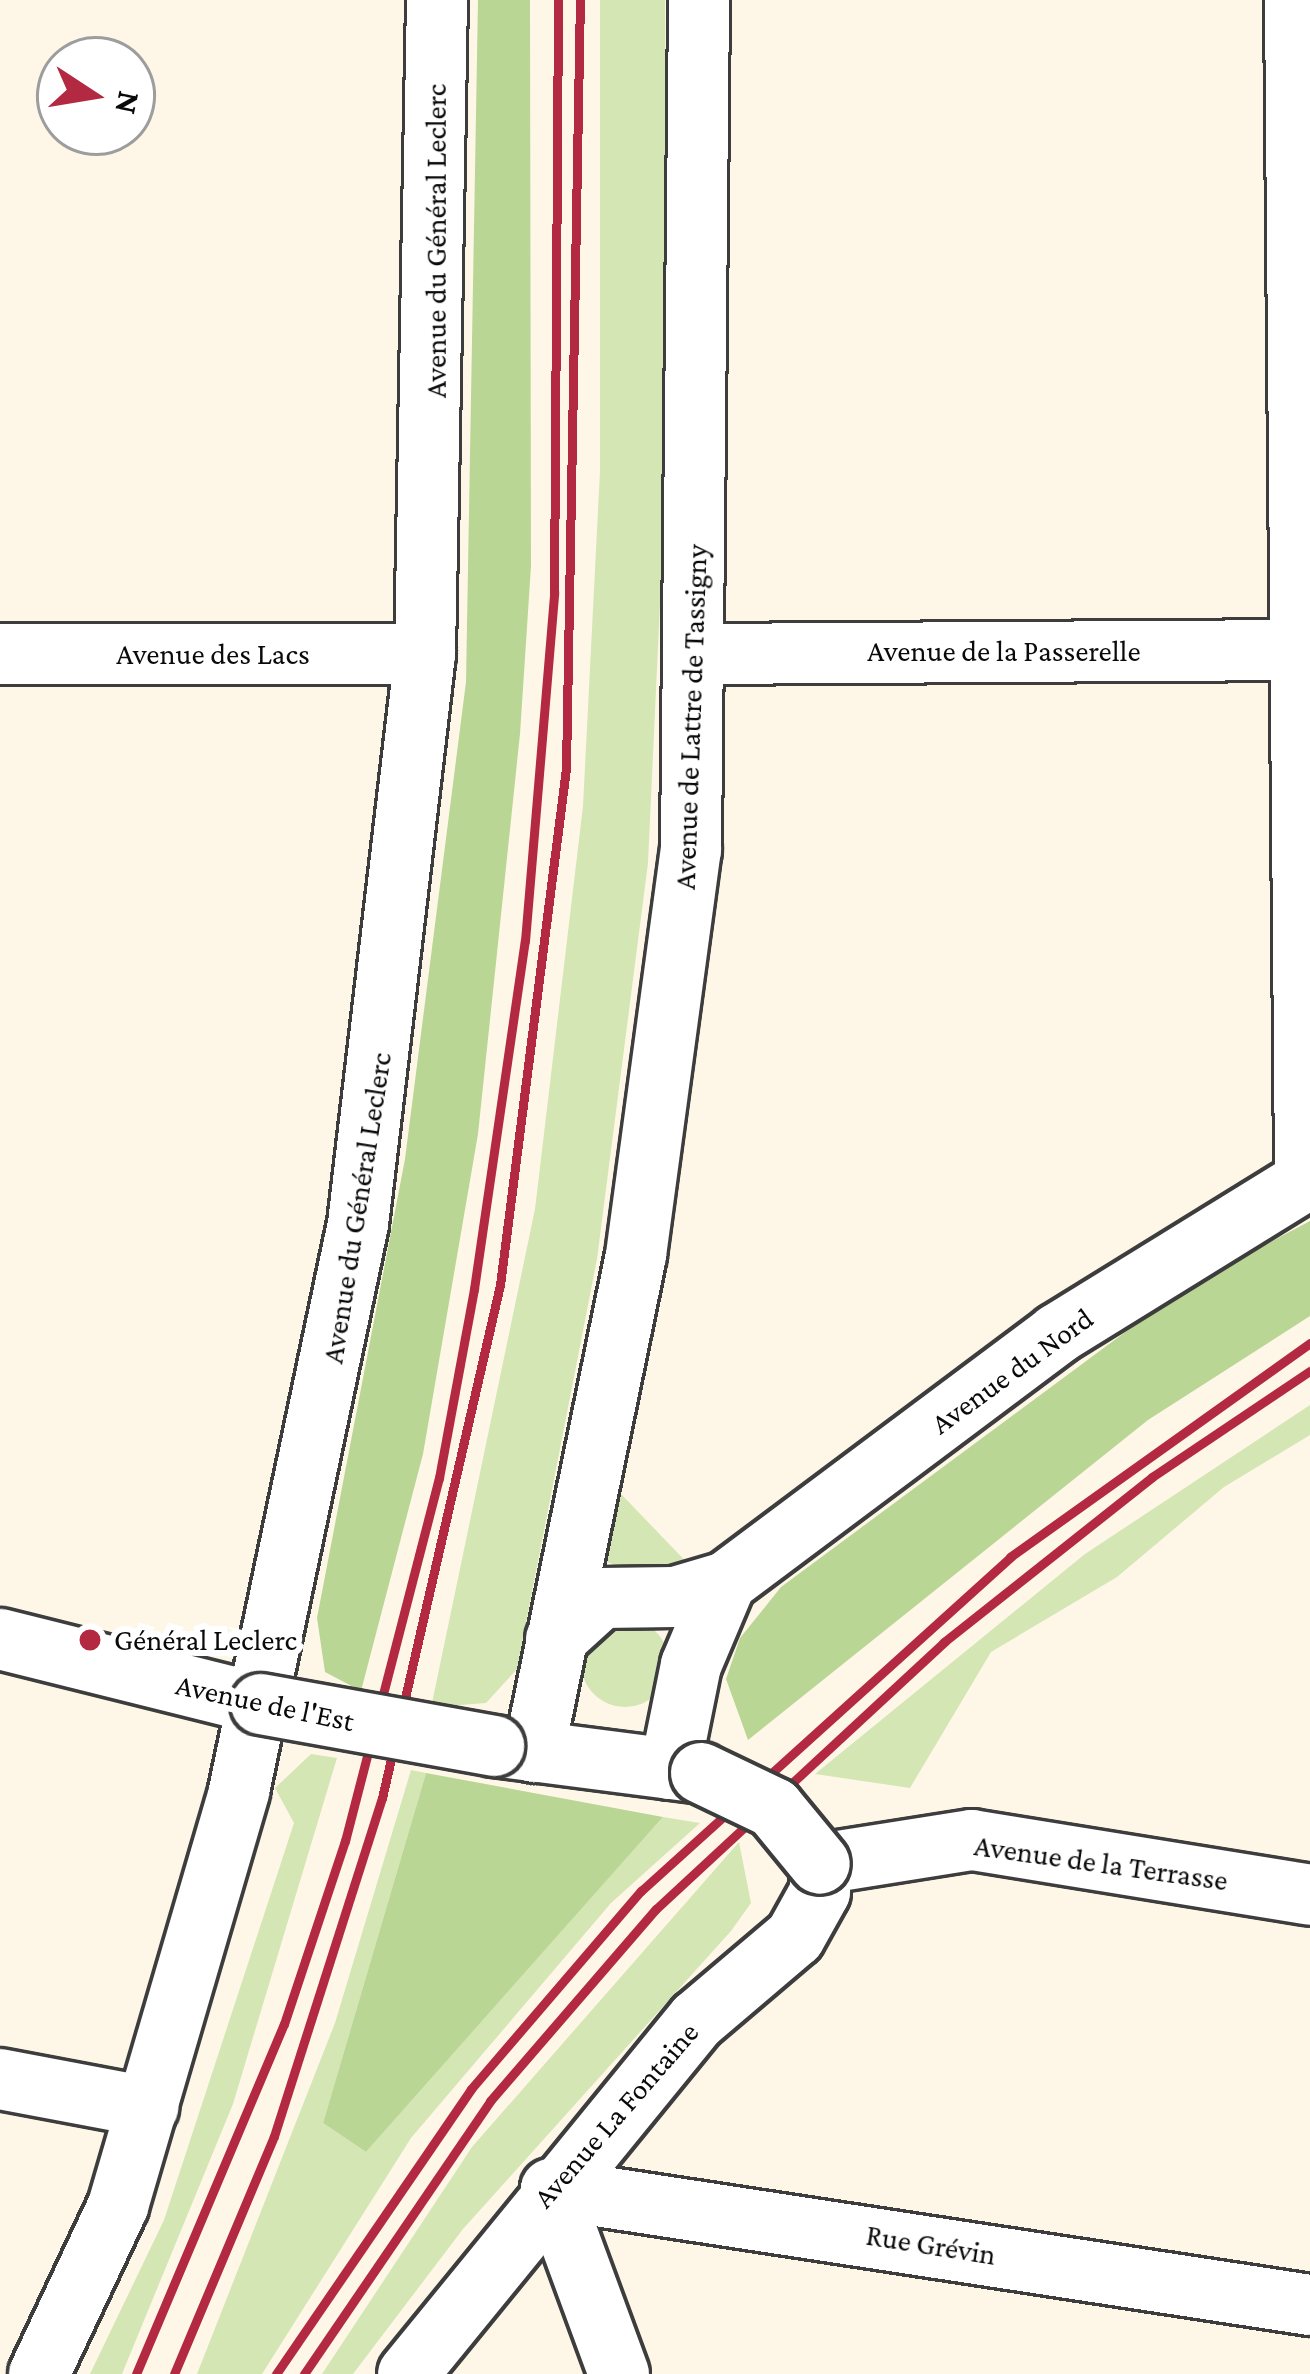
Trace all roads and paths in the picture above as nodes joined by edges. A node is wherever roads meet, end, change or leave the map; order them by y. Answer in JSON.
{"nodes":[{"id":1,"x":437,"y":0,"type":"edge"},
{"id":2,"x":699,"y":0,"type":"edge"},
{"id":3,"x":1295,"y":0,"type":"edge"},
{"id":4,"x":1306,"y":650,"type":"edge"},
{"id":5,"x":0,"y":654,"type":"edge"},
{"id":6,"x":425,"y":654,"type":"junction"},
{"id":7,"x":699,"y":654,"type":"junction"},
{"id":8,"x":1308,"y":1180,"type":"edge"},
{"id":9,"x":726,"y":1582,"type":"junction"},
{"id":10,"x":649,"y":1600,"type":"junction"},
{"id":11,"x":0,"y":1639,"type":"edge"},
{"id":12,"x":556,"y":1639,"type":"junction"},
{"id":13,"x":691,"y":1665,"type":"junction"},
{"id":14,"x":261,"y":1704,"type":"junction"},
{"id":15,"x":514,"y":1749,"type":"junction"},
{"id":16,"x":685,"y":1771,"type":"junction"},
{"id":17,"x":820,"y":1864,"type":"junction"},
{"id":18,"x":1310,"y":1894,"type":"edge"},
{"id":19,"x":0,"y":2080,"type":"edge"},
{"id":20,"x":148,"y":2108,"type":"junction"},
{"id":21,"x":550,"y":2189,"type":"junction"},
{"id":22,"x":1310,"y":2305,"type":"edge"},
{"id":23,"x":39,"y":2374,"type":"edge"},
{"id":24,"x":408,"y":2374,"type":"edge"},
{"id":25,"x":620,"y":2374,"type":"edge"}],
"edges":[{"from":1,"to":6,"type":"street","name":"Avenue du Général Leclerc"},
{"from":2,"to":7,"type":"street","name":"Avenue de Lattre de Tassigny"},
{"from":3,"to":4,"type":"street"},
{"from":4,"to":7,"type":"street","name":"Avenue de la Passerelle"},
{"from":4,"to":8,"type":"street"},
{"from":5,"to":6,"type":"street","name":"Avenue des Lacs"},
{"from":6,"to":14,"type":"street","name":"Avenue du Général Leclerc"},
{"from":7,"to":12,"type":"street","name":"Avenue de Lattre de Tassigny"},
{"from":8,"to":9,"type":"street","name":"Avenue du Nord"},
{"from":9,"to":10,"type":"street"},
{"from":9,"to":13,"type":"street"},
{"from":10,"to":12,"type":"street"},
{"from":10,"to":13,"type":"street"},
{"from":11,"to":14,"type":"street","name":"Avenue de l'Est"},
{"from":12,"to":15,"type":"street","name":"Avenue de Lattre de Tassigny"},
{"from":13,"to":16,"type":"street"},
{"from":14,"to":15,"type":"street","name":"Avenue de l'Est","bridge":true},
{"from":14,"to":20,"type":"street","name":"Avenue du Général Leclerc"},
{"from":15,"to":16,"type":"street","name":"Avenue de l'Est"},
{"from":16,"to":17,"type":"street","name":"Avenue de l'Est","bridge":true},
{"from":17,"to":18,"type":"street","name":"Avenue de la Terrasse"},
{"from":17,"to":21,"type":"street","name":"Avenue La Fontaine"},
{"from":19,"to":20,"type":"street"},
{"from":20,"to":23,"type":"street","name":"Avenue du Général Leclerc"},
{"from":21,"to":22,"type":"street","name":"Rue Grévin"},
{"from":21,"to":24,"type":"street","name":"Avenue La Fontaine"},
{"from":21,"to":25,"type":"street"}]}
